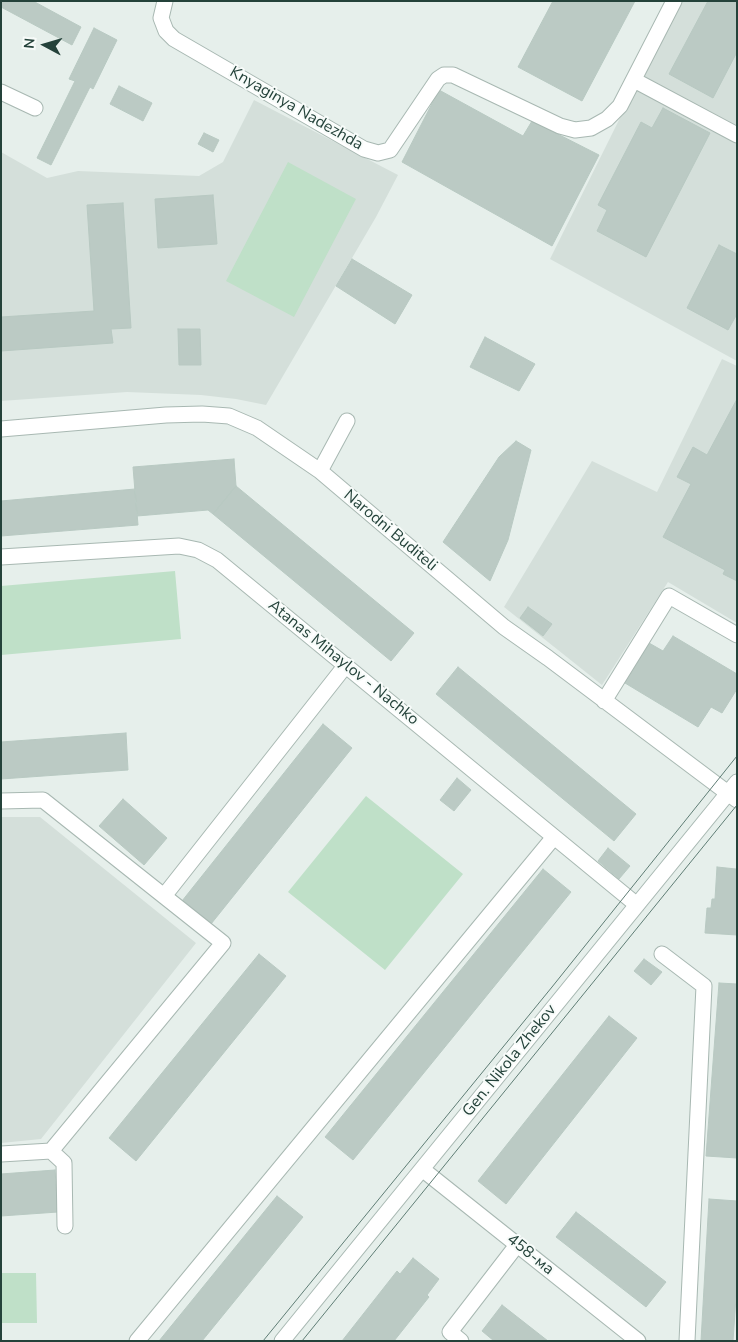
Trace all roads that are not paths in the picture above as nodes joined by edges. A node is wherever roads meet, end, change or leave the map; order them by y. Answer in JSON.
{"nodes":[{"id":1,"x":164,"y":1,"type":"edge"},
{"id":2,"x":674,"y":1,"type":"edge"},
{"id":3,"x":634,"y":80,"type":"junction"},
{"id":4,"x":1,"y":92,"type":"edge"},
{"id":5,"x":35,"y":108,"type":"dead end"},
{"id":6,"x":737,"y":135,"type":"edge"},
{"id":7,"x":347,"y":421,"type":"dead end"},
{"id":8,"x":1,"y":429,"type":"edge"},
{"id":9,"x":320,"y":471,"type":"junction"},
{"id":10,"x":1,"y":557,"type":"edge"},
{"id":11,"x":737,"y":635,"type":"edge"},
{"id":12,"x":346,"y":665,"type":"junction"},
{"id":13,"x":604,"y":701,"type":"junction"},
{"id":14,"x":734,"y":792,"type":"edge"},
{"id":15,"x":1,"y":801,"type":"edge"},
{"id":16,"x":554,"y":837,"type":"junction"},
{"id":17,"x":164,"y":896,"type":"junction"},
{"id":18,"x":638,"y":905,"type":"junction"},
{"id":19,"x":662,"y":954,"type":"dead end"},
{"id":20,"x":51,"y":1151,"type":"junction"},
{"id":21,"x":1,"y":1154,"type":"edge"},
{"id":22,"x":422,"y":1169,"type":"junction"},
{"id":23,"x":65,"y":1226,"type":"dead end"},
{"id":24,"x":517,"y":1245,"type":"junction"},
{"id":25,"x":137,"y":1341,"type":"edge"},
{"id":26,"x":282,"y":1341,"type":"edge"},
{"id":27,"x":461,"y":1341,"type":"edge"},
{"id":28,"x":638,"y":1341,"type":"edge"},
{"id":29,"x":687,"y":1341,"type":"edge"}],
"edges":[{"from":1,"to":3,"type":"street","name":"Knyaginya Nadezhda"},
{"from":2,"to":3,"type":"street","name":"Knyaginya Nadezhda"},
{"from":3,"to":6,"type":"street"},
{"from":4,"to":5,"type":"street"},
{"from":7,"to":9,"type":"street"},
{"from":8,"to":9,"type":"street","name":"Narodni Buditeli"},
{"from":9,"to":13,"type":"street","name":"Narodni Buditeli"},
{"from":10,"to":12,"type":"street","name":"Atanas Mihaylov - Nachko"},
{"from":11,"to":13,"type":"street"},
{"from":12,"to":16,"type":"street","name":"Atanas Mihaylov - Nachko"},
{"from":12,"to":17,"type":"street"},
{"from":13,"to":14,"type":"street","name":"Narodni Buditeli"},
{"from":14,"to":18,"type":"street","name":"Gen. Nikola Zhekov"},
{"from":15,"to":17,"type":"street"},
{"from":16,"to":18,"type":"street","name":"Atanas Mihaylov - Nachko"},
{"from":16,"to":25,"type":"street"},
{"from":17,"to":20,"type":"street"},
{"from":18,"to":22,"type":"street","name":"Gen. Nikola Zhekov"},
{"from":19,"to":29,"type":"street"},
{"from":20,"to":21,"type":"street"},
{"from":20,"to":23,"type":"street"},
{"from":22,"to":24,"type":"street","name":"458-ма"},
{"from":22,"to":26,"type":"street","name":"Gen. Nikola Zhekov"},
{"from":24,"to":27,"type":"street"},
{"from":24,"to":28,"type":"street","name":"458-ма"}]}
